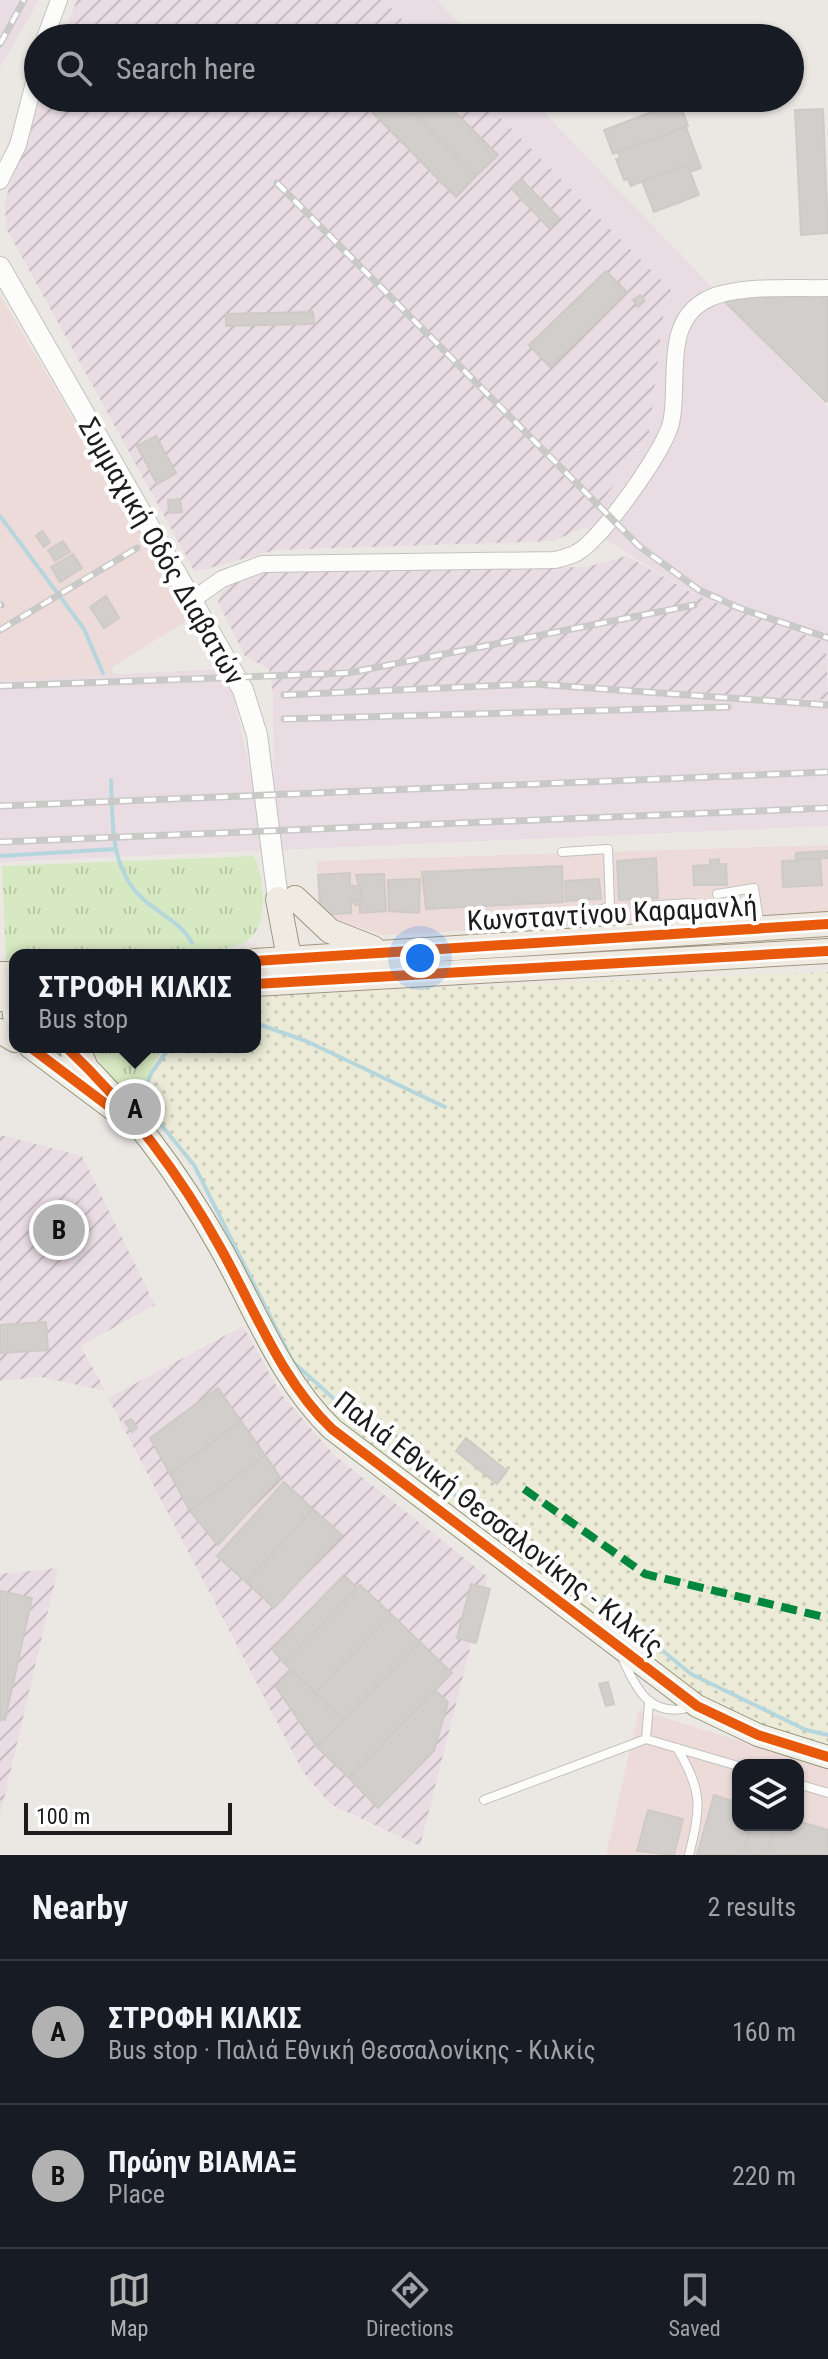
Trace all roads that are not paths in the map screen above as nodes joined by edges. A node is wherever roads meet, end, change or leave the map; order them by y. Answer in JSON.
{"nodes":[{"id":1,"x":59,"y":0,"type":"edge"},
{"id":2,"x":50,"y":24,"type":"edge"},
{"id":3,"x":26,"y":112,"type":"edge"},
{"id":4,"x":0,"y":181,"type":"edge"},
{"id":5,"x":0,"y":267,"type":"edge"},
{"id":6,"x":828,"y":288,"type":"edge"},
{"id":7,"x":191,"y":601,"type":"junction"},
{"id":8,"x":562,"y":852,"type":"dead end"},
{"id":9,"x":717,"y":894,"type":"dead end"},
{"id":10,"x":286,"y":898,"type":"junction"},
{"id":11,"x":828,"y":924,"type":"edge"},
{"id":12,"x":760,"y":928,"type":"junction"},
{"id":13,"x":586,"y":937,"type":"junction"},
{"id":14,"x":258,"y":949,"type":"edge"},
{"id":15,"x":828,"y":951,"type":"edge"},
{"id":16,"x":387,"y":952,"type":"junction"},
{"id":17,"x":301,"y":958,"type":"junction"},
{"id":18,"x":261,"y":961,"type":"edge"},
{"id":19,"x":303,"y":982,"type":"junction"},
{"id":20,"x":261,"y":984,"type":"edge"},
{"id":21,"x":35,"y":1053,"type":"edge"},
{"id":22,"x":81,"y":1056,"type":"edge"},
{"id":23,"x":136,"y":1124,"type":"junction"},
{"id":24,"x":619,"y":1649,"type":"junction"},
{"id":25,"x":649,"y":1703,"type":"junction"},
{"id":26,"x":697,"y":1706,"type":"junction"},
{"id":27,"x":646,"y":1739,"type":"junction"},
{"id":28,"x":677,"y":1748,"type":"junction"},
{"id":29,"x":828,"y":1757,"type":"edge"},
{"id":30,"x":732,"y":1764,"type":"edge"},
{"id":31,"x":804,"y":1786,"type":"edge"},
{"id":32,"x":828,"y":1793,"type":"edge"},
{"id":33,"x":484,"y":1800,"type":"dead end"},
{"id":34,"x":689,"y":1855,"type":"edge"}],
"edges":[{"from":1,"to":2,"type":"street"},
{"from":3,"to":4,"type":"street"},
{"from":5,"to":7,"type":"street","name":"Συμμαχική Οδός Διαβατών"},
{"from":6,"to":7,"type":"street"},
{"from":7,"to":10,"type":"street","name":"Συμμαχική Οδός Διαβατών"},
{"from":8,"to":13,"type":"lane"},
{"from":9,"to":12,"type":"lane"},
{"from":10,"to":14,"type":"main road"},
{"from":10,"to":16,"type":"main road"},
{"from":10,"to":17,"type":"main road"},
{"from":11,"to":12,"type":"main road","name":"Κωνσταντίνου Καραμανλή"},
{"from":12,"to":13,"type":"main road","name":"Κωνσταντίνου Καραμανλή"},
{"from":13,"to":16,"type":"main road","name":"Κωνσταντίνου Καραμανλή"},
{"from":15,"to":19,"type":"main road","name":"Κωνσταντίνου Καραμανλή"},
{"from":16,"to":17,"type":"main road","name":"Κωνσταντίνου Καραμανλή"},
{"from":17,"to":18,"type":"main road","name":"Κωνσταντίνου Καραμανλή"},
{"from":17,"to":19,"type":"main road"},
{"from":19,"to":20,"type":"main road","name":"Κωνσταντίνου Καραμανλή"},
{"from":21,"to":23,"type":"main road","name":"Παλιά Εθνική Θεσσαλονίκης - Κιλκίς"},
{"from":22,"to":23,"type":"main road","name":"Παλιά Εθνική Θεσσαλονίκης - Κιλκίς"},
{"from":23,"to":24,"type":"main road","name":"Παλιά Εθνική Θεσσαλονίκης - Κιλκίς"},
{"from":24,"to":25,"type":"lane"},
{"from":24,"to":26,"type":"main road","name":"Παλιά Εθνική Θεσσαλονίκης - Κιλκίς"},
{"from":25,"to":26,"type":"lane"},
{"from":25,"to":27,"type":"lane"},
{"from":26,"to":29,"type":"main road","name":"Παλιά Εθνική Θεσσαλονίκης - Κιλκίς"},
{"from":27,"to":28,"type":"lane"},
{"from":27,"to":33,"type":"lane"},
{"from":28,"to":30,"type":"lane"},
{"from":28,"to":34,"type":"lane"},
{"from":31,"to":32,"type":"lane"}]}
